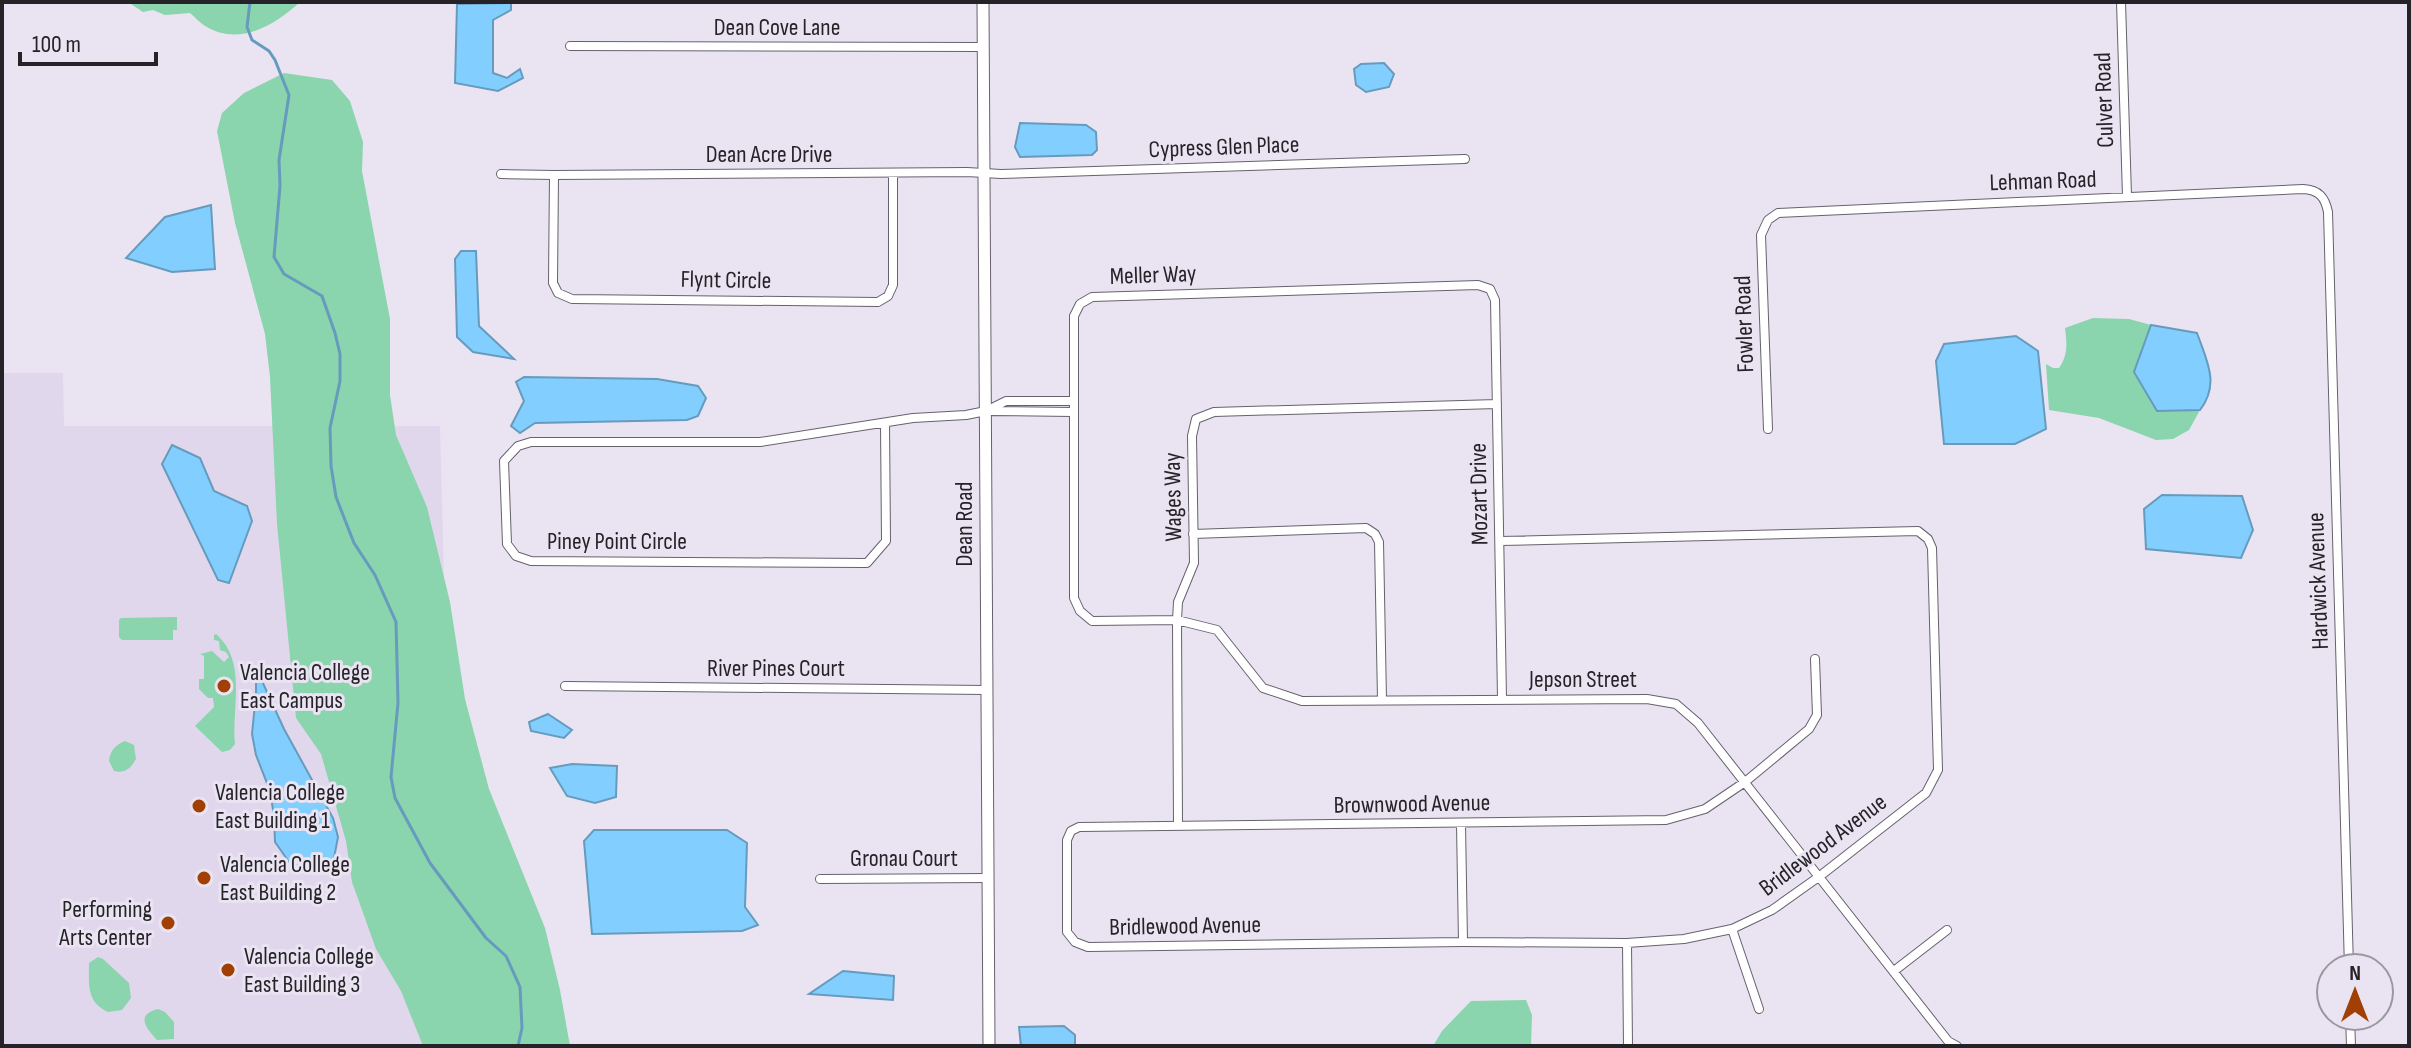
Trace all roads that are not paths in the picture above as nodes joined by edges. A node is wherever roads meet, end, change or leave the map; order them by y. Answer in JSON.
{"nodes":[{"id":1,"x":983,"y":2,"type":"edge"},
{"id":2,"x":2121,"y":2,"type":"edge"},
{"id":3,"x":570,"y":46,"type":"dead end"},
{"id":4,"x":984,"y":47,"type":"junction"},
{"id":5,"x":1465,"y":159,"type":"dead end"},
{"id":6,"x":984,"y":173,"type":"junction"},
{"id":7,"x":501,"y":174,"type":"dead end"},
{"id":8,"x":893,"y":174,"type":"junction"},
{"id":9,"x":554,"y":175,"type":"junction"},
{"id":10,"x":2321,"y":194,"type":"joint"},
{"id":11,"x":2127,"y":196,"type":"junction"},
{"id":12,"x":1768,"y":220,"type":"joint"},
{"id":13,"x":1490,"y":289,"type":"joint"},
{"id":14,"x":1073,"y":401,"type":"junction"},
{"id":15,"x":1497,"y":404,"type":"junction"},
{"id":16,"x":986,"y":411,"type":"junction"},
{"id":17,"x":1073,"y":412,"type":"junction"},
{"id":18,"x":885,"y":423,"type":"junction"},
{"id":19,"x":1768,"y":429,"type":"dead end"},
{"id":20,"x":1193,"y":534,"type":"junction"},
{"id":21,"x":1500,"y":541,"type":"junction"},
{"id":22,"x":1080,"y":611,"type":"joint"},
{"id":23,"x":1177,"y":620,"type":"junction"},
{"id":24,"x":1815,"y":659,"type":"dead end"},
{"id":25,"x":565,"y":686,"type":"dead end"},
{"id":26,"x":987,"y":690,"type":"junction"},
{"id":27,"x":1502,"y":698,"type":"junction"},
{"id":28,"x":1382,"y":700,"type":"junction"},
{"id":29,"x":1745,"y":782,"type":"junction"},
{"id":30,"x":1461,"y":824,"type":"junction"},
{"id":31,"x":1178,"y":825,"type":"junction"},
{"id":32,"x":1071,"y":831,"type":"joint"},
{"id":33,"x":1820,"y":876,"type":"junction"},
{"id":34,"x":988,"y":878,"type":"junction"},
{"id":35,"x":820,"y":879,"type":"dead end"},
{"id":36,"x":1732,"y":929,"type":"junction"},
{"id":37,"x":1947,"y":930,"type":"dead end"},
{"id":38,"x":1463,"y":942,"type":"junction"},
{"id":39,"x":1627,"y":943,"type":"junction"},
{"id":40,"x":2349,"y":952,"type":"edge"},
{"id":41,"x":1894,"y":971,"type":"junction"},
{"id":42,"x":1759,"y":1009,"type":"dead end"},
{"id":43,"x":989,"y":1046,"type":"edge"},
{"id":44,"x":1628,"y":1046,"type":"edge"},
{"id":45,"x":1957,"y":1046,"type":"edge"}],
"edges":[{"from":1,"to":4,"type":"main road","name":"Dean Road"},
{"from":2,"to":11,"type":"street","name":"Culver Road"},
{"from":3,"to":4,"type":"street","name":"Dean Cove Lane"},
{"from":4,"to":6,"type":"main road","name":"Dean Road"},
{"from":5,"to":6,"type":"street","name":"Cypress Glen Place"},
{"from":6,"to":8,"type":"street","name":"Dean Acre Drive"},
{"from":6,"to":16,"type":"main road","name":"Dean Road"},
{"from":7,"to":9,"type":"street","name":"Dean Acre Drive"},
{"from":8,"to":9,"type":"street","name":"Dean Acre Drive"},
{"from":8,"to":9,"type":"street","name":"Flynt Circle"},
{"from":10,"to":11,"type":"street","name":"Lehman Road"},
{"from":10,"to":40,"type":"street","name":"Hardwick Avenue"},
{"from":11,"to":12,"type":"street","name":"Lehman Road"},
{"from":12,"to":19,"type":"street","name":"Fowler Road"},
{"from":13,"to":14,"type":"street","name":"Meller Way"},
{"from":13,"to":15,"type":"street","name":"Mozart Drive"},
{"from":14,"to":16,"type":"street"},
{"from":14,"to":17,"type":"street","name":"Meller Way"},
{"from":15,"to":20,"type":"street","name":"Wages Way"},
{"from":15,"to":21,"type":"street","name":"Mozart Drive"},
{"from":16,"to":17,"type":"street"},
{"from":16,"to":18,"type":"street","name":"Piney Point Circle"},
{"from":16,"to":26,"type":"main road","name":"Dean Road"},
{"from":17,"to":22,"type":"street","name":"Meller Way"},
{"from":18,"to":18,"type":"street","name":"Piney Point Circle"},
{"from":20,"to":23,"type":"street","name":"Wages Way"},
{"from":20,"to":28,"type":"street"},
{"from":21,"to":27,"type":"street","name":"Mozart Drive"},
{"from":21,"to":33,"type":"street","name":"Bridlewood Avenue"},
{"from":22,"to":23,"type":"street","name":"Jepson Street"},
{"from":23,"to":28,"type":"street","name":"Jepson Street"},
{"from":23,"to":31,"type":"street","name":"Wages Way"},
{"from":24,"to":29,"type":"street","name":"Brownwood Avenue"},
{"from":25,"to":26,"type":"street","name":"River Pines Court"},
{"from":26,"to":34,"type":"main road","name":"Dean Road"},
{"from":27,"to":28,"type":"street","name":"Jepson Street"},
{"from":27,"to":29,"type":"street","name":"Jepson Street"},
{"from":29,"to":30,"type":"street","name":"Brownwood Avenue"},
{"from":29,"to":33,"type":"street","name":"Jepson Street"},
{"from":30,"to":31,"type":"street","name":"Brownwood Avenue"},
{"from":30,"to":38,"type":"street"},
{"from":31,"to":32,"type":"street","name":"Brownwood Avenue"},
{"from":32,"to":38,"type":"street","name":"Bridlewood Avenue"},
{"from":33,"to":36,"type":"street","name":"Bridlewood Avenue"},
{"from":33,"to":41,"type":"street","name":"Jepson Street"},
{"from":34,"to":35,"type":"street","name":"Gronau Court"},
{"from":34,"to":43,"type":"main road","name":"Dean Road"},
{"from":36,"to":39,"type":"street","name":"Bridlewood Avenue"},
{"from":36,"to":42,"type":"street"},
{"from":37,"to":41,"type":"street"},
{"from":38,"to":39,"type":"street","name":"Bridlewood Avenue"},
{"from":39,"to":44,"type":"street"},
{"from":41,"to":45,"type":"street","name":"Jepson Street"}]}
